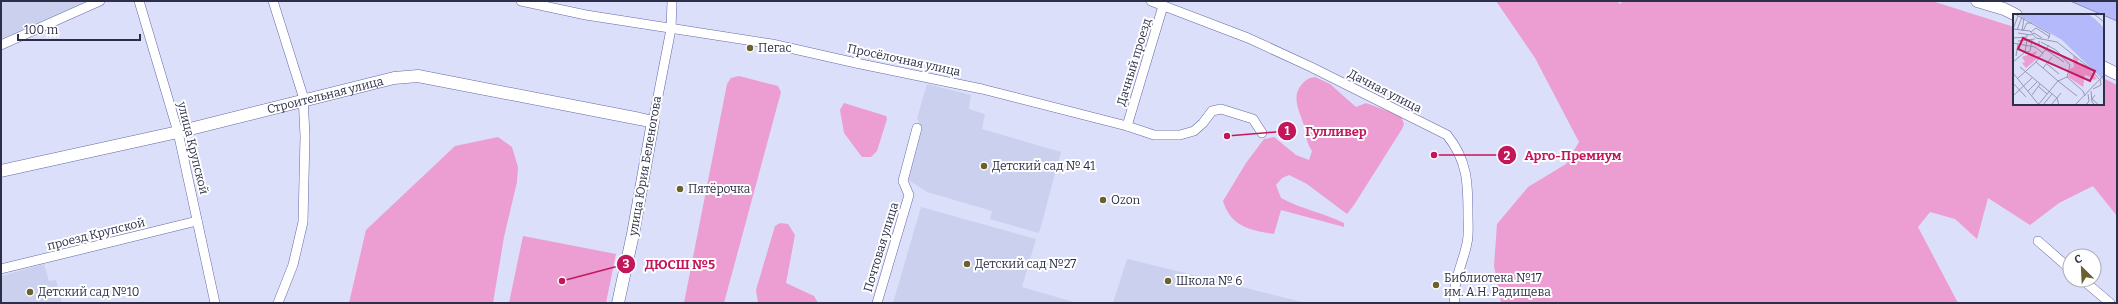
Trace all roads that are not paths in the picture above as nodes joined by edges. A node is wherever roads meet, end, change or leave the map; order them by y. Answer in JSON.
{"nodes":[{"id":1,"x":100,"y":1,"type":"edge"},
{"id":2,"x":139,"y":1,"type":"edge"},
{"id":3,"x":274,"y":1,"type":"edge"},
{"id":4,"x":521,"y":1,"type":"edge"},
{"id":5,"x":672,"y":1,"type":"edge"},
{"id":6,"x":1151,"y":1,"type":"edge"},
{"id":7,"x":1976,"y":1,"type":"edge"},
{"id":8,"x":1163,"y":6,"type":"junction"},
{"id":9,"x":2014,"y":14,"type":"edge"},
{"id":10,"x":671,"y":29,"type":"junction"},
{"id":11,"x":1,"y":45,"type":"edge"},
{"id":12,"x":2104,"y":68,"type":"edge"},
{"id":13,"x":2117,"y":74,"type":"edge"},
{"id":14,"x":303,"y":100,"type":"junction"},
{"id":15,"x":653,"y":122,"type":"junction"},
{"id":16,"x":1127,"y":126,"type":"junction"},
{"id":17,"x":917,"y":128,"type":"dead end"},
{"id":18,"x":178,"y":132,"type":"junction"},
{"id":19,"x":1262,"y":133,"type":"dead end"},
{"id":20,"x":1,"y":171,"type":"edge"},
{"id":21,"x":197,"y":221,"type":"junction"},
{"id":22,"x":2038,"y":241,"type":"dead end"},
{"id":23,"x":2062,"y":262,"type":"edge"},
{"id":24,"x":1,"y":269,"type":"edge"},
{"id":25,"x":2092,"y":288,"type":"edge"},
{"id":26,"x":215,"y":303,"type":"edge"},
{"id":27,"x":278,"y":303,"type":"edge"},
{"id":28,"x":618,"y":303,"type":"edge"},
{"id":29,"x":877,"y":303,"type":"edge"},
{"id":30,"x":1455,"y":303,"type":"edge"},
{"id":31,"x":2110,"y":303,"type":"edge"}],
"edges":[{"from":1,"to":11,"type":"street"},
{"from":2,"to":18,"type":"street","name":"улица Крупской"},
{"from":3,"to":14,"type":"street"},
{"from":4,"to":10,"type":"street","name":"Просёлочная улица"},
{"from":5,"to":10,"type":"street","name":"улица Юрия Беленогова"},
{"from":6,"to":8,"type":"street","name":"Дачная улица"},
{"from":7,"to":9,"type":"street"},
{"from":8,"to":16,"type":"street","name":"Дачный проезд"},
{"from":8,"to":30,"type":"street","name":"Дачная улица"},
{"from":10,"to":15,"type":"street","name":"улица Юрия Беленогова"},
{"from":10,"to":16,"type":"street","name":"Просёлочная улица"},
{"from":12,"to":13,"type":"street"},
{"from":14,"to":15,"type":"street","name":"Строительная улица"},
{"from":14,"to":18,"type":"street","name":"Строительная улица"},
{"from":14,"to":27,"type":"street"},
{"from":15,"to":28,"type":"street","name":"улица Юрия Беленогова"},
{"from":16,"to":19,"type":"street","name":"Просёлочная улица"},
{"from":17,"to":29,"type":"street","name":"Почтовая улица"},
{"from":18,"to":20,"type":"street","name":"Строительная улица"},
{"from":18,"to":21,"type":"street","name":"улица Крупской"},
{"from":21,"to":24,"type":"street","name":"проезд Крупской"},
{"from":21,"to":26,"type":"street","name":"улица Крупской"},
{"from":22,"to":23,"type":"street"},
{"from":25,"to":31,"type":"street"}]}
